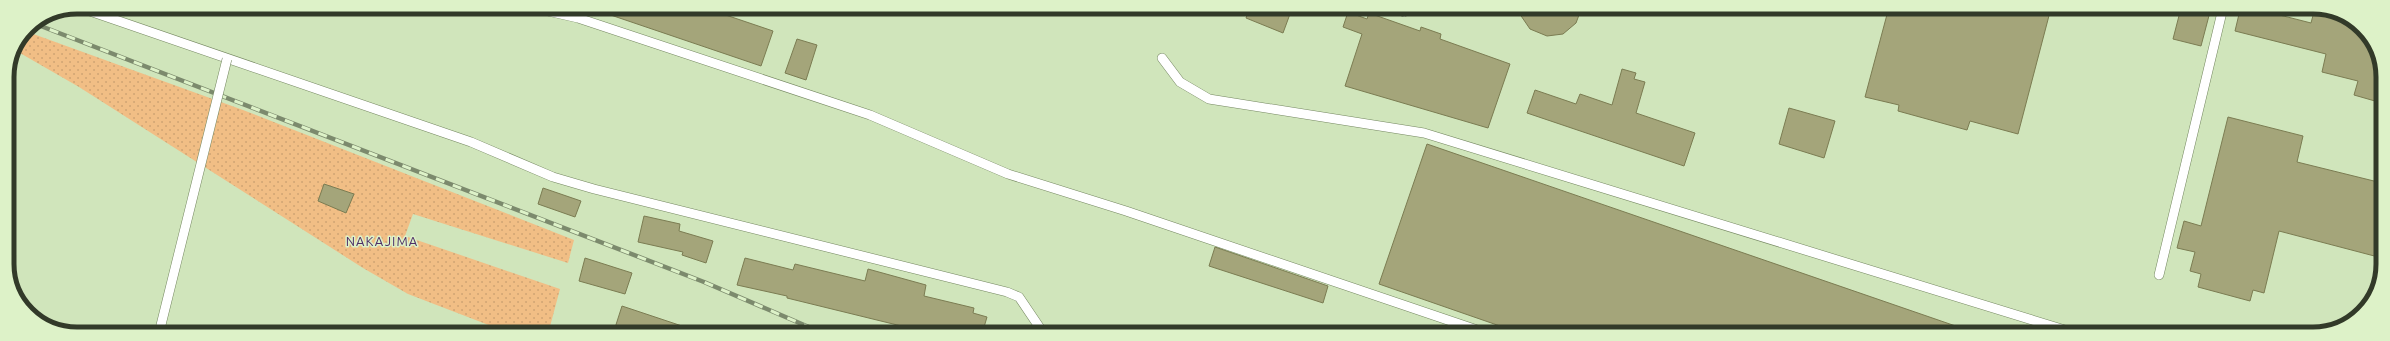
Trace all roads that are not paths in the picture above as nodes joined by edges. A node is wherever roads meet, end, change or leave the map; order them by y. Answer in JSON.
{"nodes":[{"id":1,"x":98,"y":14,"type":"edge"},
{"id":2,"x":561,"y":14,"type":"edge"},
{"id":3,"x":2222,"y":14,"type":"edge"},
{"id":4,"x":1162,"y":58,"type":"dead end"},
{"id":5,"x":227,"y":59,"type":"junction"},
{"id":6,"x":2159,"y":275,"type":"dead end"},
{"id":7,"x":161,"y":327,"type":"edge"},
{"id":8,"x":1039,"y":327,"type":"edge"},
{"id":9,"x":1468,"y":327,"type":"edge"},
{"id":10,"x":2055,"y":327,"type":"edge"}],
"edges":[{"from":1,"to":5,"type":"lane"},
{"from":2,"to":9,"type":"lane"},
{"from":3,"to":6,"type":"lane"},
{"from":4,"to":10,"type":"lane"},
{"from":5,"to":7,"type":"lane","bridge":true},
{"from":5,"to":8,"type":"lane"}]}
